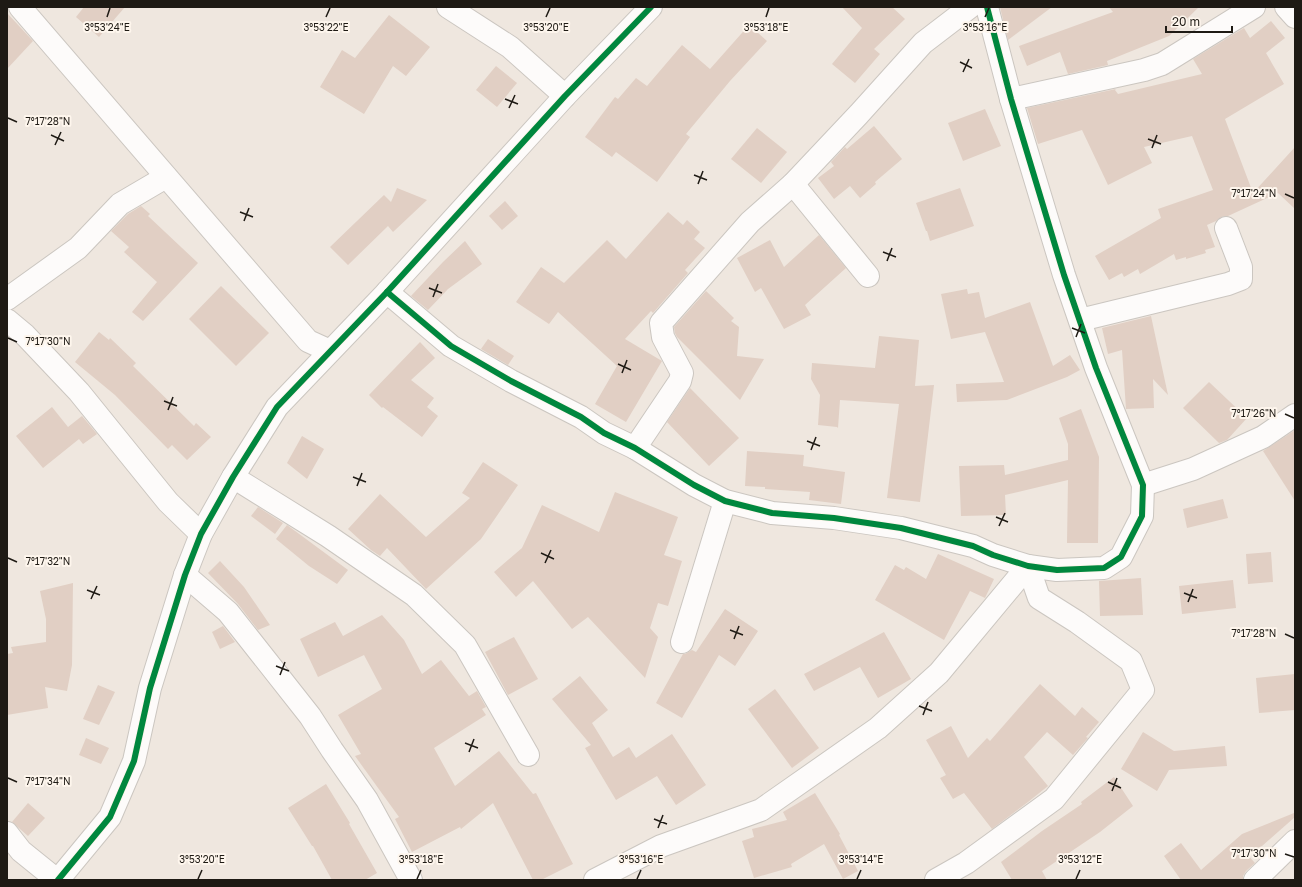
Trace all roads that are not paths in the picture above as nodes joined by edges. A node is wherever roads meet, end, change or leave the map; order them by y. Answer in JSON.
{"nodes":[{"id":1,"x":20,"y":7,"type":"edge"},
{"id":2,"x":448,"y":7,"type":"edge"},
{"id":3,"x":651,"y":7,"type":"edge"},
{"id":4,"x":970,"y":7,"type":"edge"},
{"id":5,"x":987,"y":7,"type":"edge"},
{"id":6,"x":1254,"y":7,"type":"edge"},
{"id":7,"x":1286,"y":7,"type":"edge"},
{"id":8,"x":1295,"y":17,"type":"edge"},
{"id":9,"x":564,"y":96,"type":"junction"},
{"id":10,"x":1011,"y":99,"type":"junction"},
{"id":11,"x":166,"y":177,"type":"junction"},
{"id":12,"x":793,"y":184,"type":"junction"},
{"id":13,"x":1226,"y":228,"type":"dead end"},
{"id":14,"x":868,"y":276,"type":"dead end"},
{"id":15,"x":387,"y":292,"type":"junction"},
{"id":16,"x":7,"y":299,"type":"edge"},
{"id":17,"x":7,"y":320,"type":"edge"},
{"id":18,"x":1080,"y":320,"type":"junction"},
{"id":19,"x":330,"y":351,"type":"junction"},
{"id":20,"x":1295,"y":415,"type":"edge"},
{"id":21,"x":635,"y":448,"type":"junction"},
{"id":22,"x":233,"y":477,"type":"junction"},
{"id":23,"x":1143,"y":485,"type":"junction"},
{"id":24,"x":725,"y":501,"type":"junction"},
{"id":25,"x":201,"y":534,"type":"junction"},
{"id":26,"x":1028,"y":566,"type":"junction"},
{"id":27,"x":184,"y":575,"type":"junction"},
{"id":28,"x":682,"y":642,"type":"dead end"},
{"id":29,"x":528,"y":756,"type":"dead end"},
{"id":30,"x":7,"y":833,"type":"edge"},
{"id":31,"x":1295,"y":841,"type":"edge"},
{"id":32,"x":58,"y":880,"type":"edge"},
{"id":33,"x":411,"y":880,"type":"edge"},
{"id":34,"x":595,"y":880,"type":"edge"},
{"id":35,"x":936,"y":880,"type":"edge"},
{"id":36,"x":1255,"y":880,"type":"edge"}],
"edges":[{"from":1,"to":11,"type":"street"},
{"from":2,"to":9,"type":"street"},
{"from":3,"to":9,"type":"street"},
{"from":4,"to":12,"type":"street"},
{"from":5,"to":10,"type":"street"},
{"from":6,"to":10,"type":"street"},
{"from":7,"to":8,"type":"street"},
{"from":9,"to":15,"type":"street"},
{"from":10,"to":18,"type":"street"},
{"from":11,"to":16,"type":"street"},
{"from":11,"to":19,"type":"street"},
{"from":12,"to":14,"type":"street"},
{"from":12,"to":21,"type":"street"},
{"from":13,"to":18,"type":"street"},
{"from":15,"to":19,"type":"street"},
{"from":15,"to":21,"type":"street"},
{"from":17,"to":25,"type":"street"},
{"from":18,"to":23,"type":"street"},
{"from":19,"to":22,"type":"street"},
{"from":20,"to":23,"type":"street"},
{"from":21,"to":24,"type":"street"},
{"from":22,"to":25,"type":"street"},
{"from":22,"to":29,"type":"street"},
{"from":23,"to":26,"type":"street"},
{"from":24,"to":26,"type":"street"},
{"from":24,"to":28,"type":"street"},
{"from":25,"to":27,"type":"street"},
{"from":26,"to":34,"type":"street"},
{"from":26,"to":35,"type":"street"},
{"from":27,"to":32,"type":"street"},
{"from":27,"to":33,"type":"street"},
{"from":30,"to":32,"type":"street"},
{"from":31,"to":36,"type":"street"}]}
